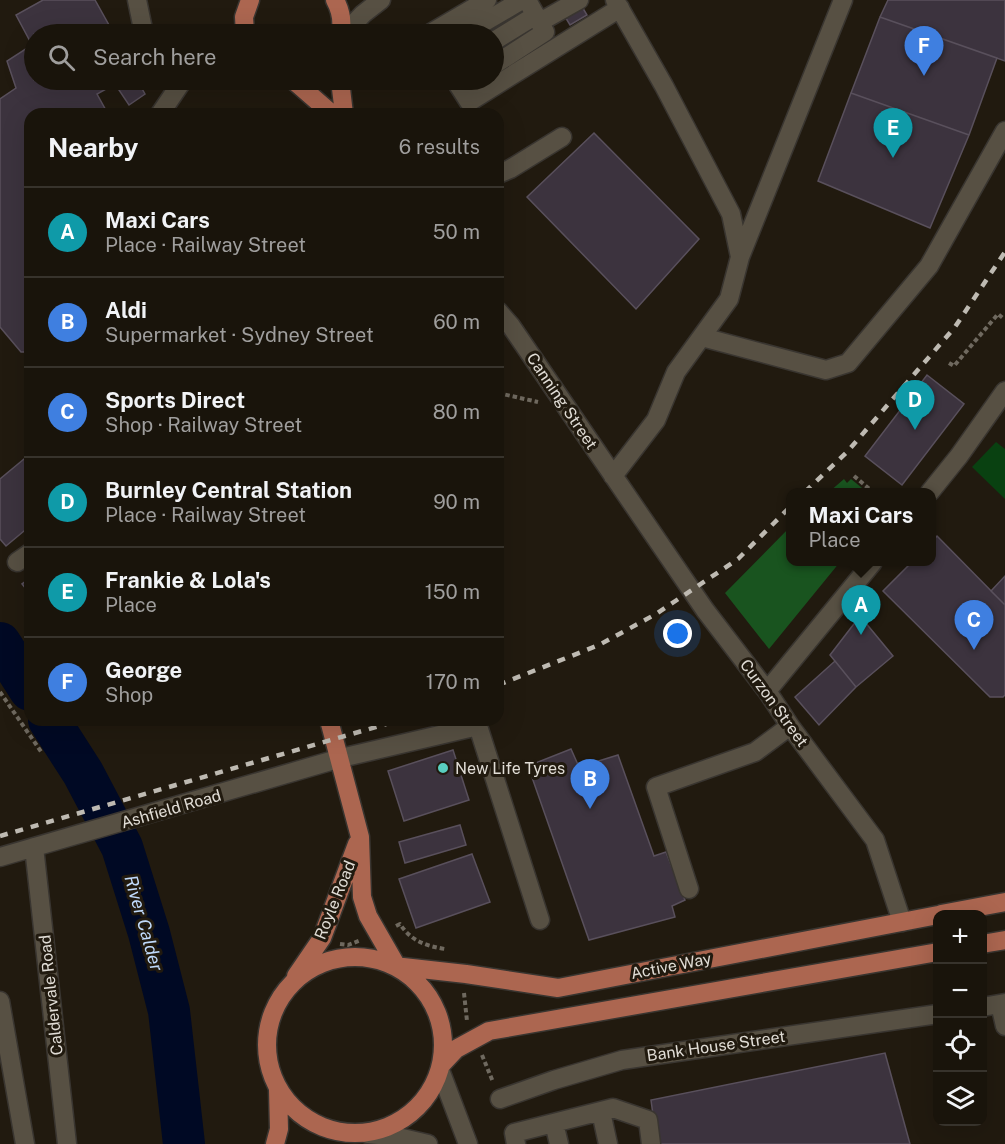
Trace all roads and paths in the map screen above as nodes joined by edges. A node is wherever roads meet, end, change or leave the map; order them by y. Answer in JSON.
{"nodes":[{"id":1,"x":137,"y":0,"type":"edge"},
{"id":2,"x":235,"y":0,"type":"edge"},
{"id":3,"x":335,"y":0,"type":"edge"},
{"id":4,"x":381,"y":0,"type":"edge"},
{"id":5,"x":487,"y":0,"type":"edge"},
{"id":6,"x":522,"y":0,"type":"edge"},
{"id":7,"x":579,"y":0,"type":"edge"},
{"id":8,"x":843,"y":0,"type":"edge"},
{"id":9,"x":618,"y":4,"type":"edge"},
{"id":10,"x":534,"y":12,"type":"edge"},
{"id":11,"x":246,"y":17,"type":"edge"},
{"id":12,"x":142,"y":24,"type":"edge"},
{"id":13,"x":342,"y":24,"type":"edge"},
{"id":14,"x":352,"y":24,"type":"edge"},
{"id":15,"x":446,"y":24,"type":"edge"},
{"id":16,"x":481,"y":24,"type":"edge"},
{"id":17,"x":504,"y":34,"type":"edge"},
{"id":18,"x":504,"y":59,"type":"edge"},
{"id":19,"x":504,"y":79,"type":"edge"},
{"id":20,"x":176,"y":90,"type":"edge"},
{"id":21,"x":304,"y":90,"type":"edge"},
{"id":22,"x":341,"y":90,"type":"edge"},
{"id":23,"x":465,"y":90,"type":"edge"},
{"id":24,"x":487,"y":90,"type":"edge"},
{"id":25,"x":164,"y":108,"type":"edge"},
{"id":26,"x":325,"y":108,"type":"edge"},
{"id":27,"x":343,"y":108,"type":"edge"},
{"id":28,"x":1005,"y":131,"type":"edge"},
{"id":29,"x":562,"y":137,"type":"dead end"},
{"id":30,"x":504,"y":171,"type":"edge"},
{"id":31,"x":740,"y":257,"type":"junction"},
{"id":32,"x":504,"y":318,"type":"edge"},
{"id":33,"x":1004,"y":319,"type":"edge"},
{"id":34,"x":702,"y":337,"type":"junction"},
{"id":35,"x":953,"y":366,"type":"dead end"},
{"id":36,"x":1005,"y":391,"type":"edge"},
{"id":37,"x":504,"y":394,"type":"edge"},
{"id":38,"x":566,"y":409,"type":"junction"},
{"id":39,"x":999,"y":415,"type":"edge"},
{"id":40,"x":613,"y":476,"type":"junction"},
{"id":41,"x":854,"y":476,"type":"dead end"},
{"id":42,"x":868,"y":488,"type":"edge"},
{"id":43,"x":933,"y":488,"type":"edge"},
{"id":44,"x":626,"y":492,"type":"joint"},
{"id":45,"x":869,"y":566,"type":"edge"},
{"id":46,"x":766,"y":690,"type":"junction"},
{"id":47,"x":0,"y":692,"type":"edge"},
{"id":48,"x":331,"y":726,"type":"edge"},
{"id":49,"x":790,"y":726,"type":"junction"},
{"id":50,"x":42,"y":753,"type":"dead end"},
{"id":51,"x":340,"y":758,"type":"junction"},
{"id":52,"x":360,"y":837,"type":"junction"},
{"id":53,"x":34,"y":847,"type":"junction"},
{"id":54,"x":0,"y":857,"type":"edge"},
{"id":55,"x":689,"y":889,"type":"dead end"},
{"id":56,"x":1005,"y":902,"type":"edge"},
{"id":57,"x":964,"y":910,"type":"edge"},
{"id":58,"x":933,"y":916,"type":"edge"},
{"id":59,"x":540,"y":920,"type":"dead end"},
{"id":60,"x":902,"y":922,"type":"junction"},
{"id":61,"x":400,"y":924,"type":"dead end"},
{"id":62,"x":1005,"y":940,"type":"edge"},
{"id":63,"x":987,"y":943,"type":"edge"},
{"id":64,"x":449,"y":949,"type":"dead end"},
{"id":65,"x":933,"y":953,"type":"edge"},
{"id":66,"x":399,"y":965,"type":"junction"},
{"id":67,"x":286,"y":990,"type":"junction"},
{"id":68,"x":0,"y":1001,"type":"edge"},
{"id":69,"x":996,"y":1005,"type":"edge"},
{"id":70,"x":933,"y":1015,"type":"edge"},
{"id":71,"x":1005,"y":1026,"type":"edge"},
{"id":72,"x":440,"y":1068,"type":"junction"},
{"id":73,"x":278,"y":1090,"type":"junction"},
{"id":74,"x":500,"y":1099,"type":"dead end"},
{"id":75,"x":601,"y":1112,"type":"junction"},
{"id":76,"x":554,"y":1123,"type":"junction"},
{"id":77,"x":368,"y":1134,"type":"junction"},
{"id":78,"x":339,"y":1140,"type":"edge"},
{"id":79,"x":25,"y":1144,"type":"edge"},
{"id":80,"x":68,"y":1144,"type":"edge"},
{"id":81,"x":275,"y":1144,"type":"edge"},
{"id":82,"x":428,"y":1144,"type":"edge"},
{"id":83,"x":468,"y":1144,"type":"edge"},
{"id":84,"x":516,"y":1144,"type":"edge"},
{"id":85,"x":559,"y":1144,"type":"edge"},
{"id":86,"x":608,"y":1144,"type":"edge"},
{"id":87,"x":651,"y":1144,"type":"edge"}],
"edges":[{"from":1,"to":12,"type":"street"},
{"from":2,"to":11,"type":"main road"},
{"from":3,"to":13,"type":"main road"},
{"from":4,"to":14,"type":"street"},
{"from":5,"to":15,"type":"street"},
{"from":6,"to":16,"type":"street"},
{"from":7,"to":10,"type":"street"},
{"from":8,"to":31,"type":"street"},
{"from":9,"to":19,"type":"street"},
{"from":9,"to":31,"type":"street"},
{"from":10,"to":17,"type":"street"},
{"from":10,"to":18,"type":"street"},
{"from":20,"to":25,"type":"street"},
{"from":21,"to":26,"type":"main road"},
{"from":22,"to":27,"type":"main road"},
{"from":23,"to":24,"type":"street"},
{"from":28,"to":34,"type":"street"},
{"from":29,"to":30,"type":"street"},
{"from":31,"to":34,"type":"street"},
{"from":32,"to":38,"type":"street","name":"Canning Street"},
{"from":33,"to":35,"type":"path"},
{"from":34,"to":40,"type":"street"},
{"from":36,"to":39,"type":"street"},
{"from":37,"to":38,"type":"path"},
{"from":38,"to":40,"type":"street","name":"Canning Street"},
{"from":39,"to":43,"type":"street"},
{"from":40,"to":44,"type":"street","name":"Canning Street"},
{"from":41,"to":42,"type":"path"},
{"from":44,"to":46,"type":"street","name":"Curzon Street"},
{"from":45,"to":46,"type":"street"},
{"from":46,"to":49,"type":"street","name":"Curzon Street"},
{"from":47,"to":50,"type":"path"},
{"from":48,"to":51,"type":"main road","name":"Royle Road"},
{"from":49,"to":55,"type":"street"},
{"from":49,"to":60,"type":"street","name":"Curzon Street"},
{"from":51,"to":52,"type":"main road","name":"Royle Road"},
{"from":51,"to":53,"type":"street","name":"Ashfield Road"},
{"from":51,"to":59,"type":"street","name":"Ashfield Road"},
{"from":52,"to":66,"type":"main road","name":"Royle Road"},
{"from":52,"to":67,"type":"main road","name":"Royle Road"},
{"from":53,"to":54,"type":"street","name":"Ashfield Road"},
{"from":53,"to":80,"type":"street","name":"Caldervale Road"},
{"from":56,"to":57,"type":"main road","name":"Active Way"},
{"from":58,"to":60,"type":"main road","name":"Active Way"},
{"from":60,"to":66,"type":"main road","name":"Active Way"},
{"from":61,"to":64,"type":"path"},
{"from":62,"to":63,"type":"main road"},
{"from":65,"to":72,"type":"main road","name":"Active Way"},
{"from":66,"to":67,"type":"main road"},
{"from":66,"to":72,"type":"main road"},
{"from":67,"to":73,"type":"main road"},
{"from":68,"to":79,"type":"street"},
{"from":69,"to":71,"type":"street"},
{"from":70,"to":74,"type":"street","name":"Bank House Street"},
{"from":72,"to":77,"type":"main road"},
{"from":72,"to":83,"type":"street"},
{"from":73,"to":78,"type":"main road"},
{"from":73,"to":81,"type":"main road"},
{"from":75,"to":76,"type":"street"},
{"from":75,"to":86,"type":"street"},
{"from":75,"to":87,"type":"street"},
{"from":76,"to":84,"type":"street"},
{"from":76,"to":85,"type":"street"},
{"from":77,"to":78,"type":"main road"},
{"from":77,"to":82,"type":"street"}]}
